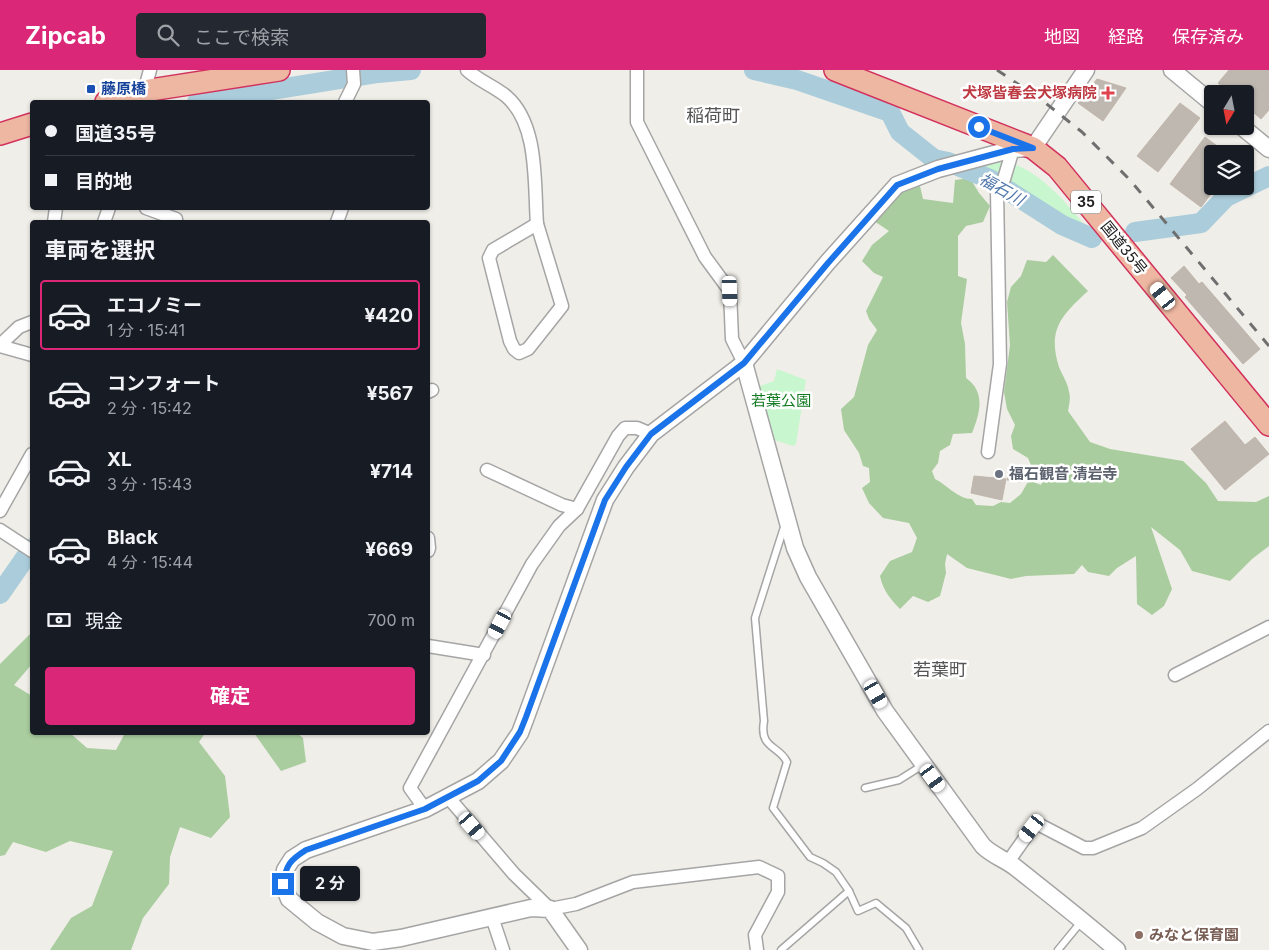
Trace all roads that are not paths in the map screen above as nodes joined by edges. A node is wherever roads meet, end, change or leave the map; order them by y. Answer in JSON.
{"nodes":[{"id":1,"x":150,"y":70,"type":"edge"},
{"id":2,"x":279,"y":70,"type":"edge"},
{"id":3,"x":467,"y":70,"type":"edge"},
{"id":4,"x":835,"y":70,"type":"edge"},
{"id":5,"x":1172,"y":70,"type":"edge"},
{"id":6,"x":1082,"y":71,"type":"edge"},
{"id":7,"x":637,"y":72,"type":"edge"},
{"id":8,"x":354,"y":76,"type":"edge"},
{"id":9,"x":1204,"y":96,"type":"edge"},
{"id":10,"x":143,"y":97,"type":"edge"},
{"id":11,"x":121,"y":100,"type":"edge"},
{"id":12,"x":346,"y":100,"type":"edge"},
{"id":13,"x":30,"y":125,"type":"edge"},
{"id":14,"x":0,"y":134,"type":"edge"},
{"id":15,"x":1252,"y":135,"type":"edge"},
{"id":16,"x":1023,"y":148,"type":"junction"},
{"id":17,"x":1269,"y":149,"type":"edge"},
{"id":18,"x":152,"y":210,"type":"edge"},
{"id":19,"x":177,"y":217,"type":"edge"},
{"id":20,"x":537,"y":224,"type":"junction"},
{"id":21,"x":30,"y":323,"type":"edge"},
{"id":22,"x":0,"y":346,"type":"edge"},
{"id":23,"x":30,"y":354,"type":"edge"},
{"id":24,"x":744,"y":363,"type":"junction"},
{"id":25,"x":1269,"y":425,"type":"edge"},
{"id":26,"x":651,"y":434,"type":"junction"},
{"id":27,"x":988,"y":452,"type":"dead end"},
{"id":28,"x":30,"y":458,"type":"edge"},
{"id":29,"x":487,"y":470,"type":"dead end"},
{"id":30,"x":576,"y":509,"type":"junction"},
{"id":31,"x":0,"y":512,"type":"edge"},
{"id":32,"x":787,"y":519,"type":"junction"},
{"id":33,"x":0,"y":530,"type":"edge"},
{"id":34,"x":29,"y":548,"type":"edge"},
{"id":35,"x":1269,"y":627,"type":"edge"},
{"id":36,"x":430,"y":646,"type":"edge"},
{"id":37,"x":484,"y":655,"type":"junction"},
{"id":38,"x":1175,"y":675,"type":"dead end"},
{"id":39,"x":1269,"y":731,"type":"edge"},
{"id":40,"x":924,"y":765,"type":"junction"},
{"id":41,"x":865,"y":788,"type":"dead end"},
{"id":42,"x":448,"y":797,"type":"junction"},
{"id":43,"x":425,"y":809,"type":"junction"},
{"id":44,"x":1008,"y":862,"type":"junction"},
{"id":45,"x":849,"y":891,"type":"junction"},
{"id":46,"x":550,"y":909,"type":"junction"},
{"id":47,"x":492,"y":917,"type":"junction"},
{"id":48,"x":1082,"y":920,"type":"junction"},
{"id":49,"x":398,"y":944,"type":"edge"},
{"id":50,"x":502,"y":950,"type":"edge"},
{"id":51,"x":579,"y":950,"type":"edge"},
{"id":52,"x":757,"y":950,"type":"edge"},
{"id":53,"x":781,"y":950,"type":"edge"},
{"id":54,"x":919,"y":950,"type":"edge"},
{"id":55,"x":1058,"y":950,"type":"edge"},
{"id":56,"x":1117,"y":950,"type":"edge"}],
"edges":[{"from":1,"to":10,"type":"street"},
{"from":2,"to":10,"type":"highway"},
{"from":3,"to":20,"type":"street"},
{"from":4,"to":16,"type":"highway","name":"国道35号","number":"35"},
{"from":5,"to":9,"type":"street"},
{"from":6,"to":16,"type":"street"},
{"from":7,"to":24,"type":"street"},
{"from":8,"to":12,"type":"street"},
{"from":10,"to":11,"type":"highway"},
{"from":13,"to":14,"type":"highway"},
{"from":15,"to":17,"type":"street"},
{"from":16,"to":24,"type":"street"},
{"from":16,"to":25,"type":"highway","name":"国道35号","number":"35"},
{"from":16,"to":27,"type":"street"},
{"from":18,"to":19,"type":"street"},
{"from":20,"to":20,"type":"street"},
{"from":21,"to":22,"type":"street"},
{"from":22,"to":23,"type":"street"},
{"from":24,"to":26,"type":"street"},
{"from":24,"to":32,"type":"street"},
{"from":26,"to":30,"type":"street"},
{"from":26,"to":42,"type":"street"},
{"from":28,"to":31,"type":"street"},
{"from":29,"to":30,"type":"street"},
{"from":30,"to":37,"type":"street"},
{"from":32,"to":40,"type":"street"},
{"from":32,"to":45,"type":"lane"},
{"from":33,"to":34,"type":"street"},
{"from":35,"to":38,"type":"street"},
{"from":36,"to":37,"type":"street"},
{"from":37,"to":43,"type":"street"},
{"from":39,"to":44,"type":"street"},
{"from":40,"to":41,"type":"lane"},
{"from":40,"to":44,"type":"street"},
{"from":42,"to":43,"type":"street"},
{"from":42,"to":46,"type":"street"},
{"from":43,"to":49,"type":"street"},
{"from":44,"to":48,"type":"street"},
{"from":45,"to":53,"type":"lane"},
{"from":45,"to":54,"type":"lane"},
{"from":46,"to":47,"type":"street"},
{"from":46,"to":51,"type":"street"},
{"from":46,"to":52,"type":"street"},
{"from":47,"to":49,"type":"street"},
{"from":47,"to":50,"type":"street"},
{"from":48,"to":55,"type":"lane"},
{"from":48,"to":56,"type":"street"}]}
